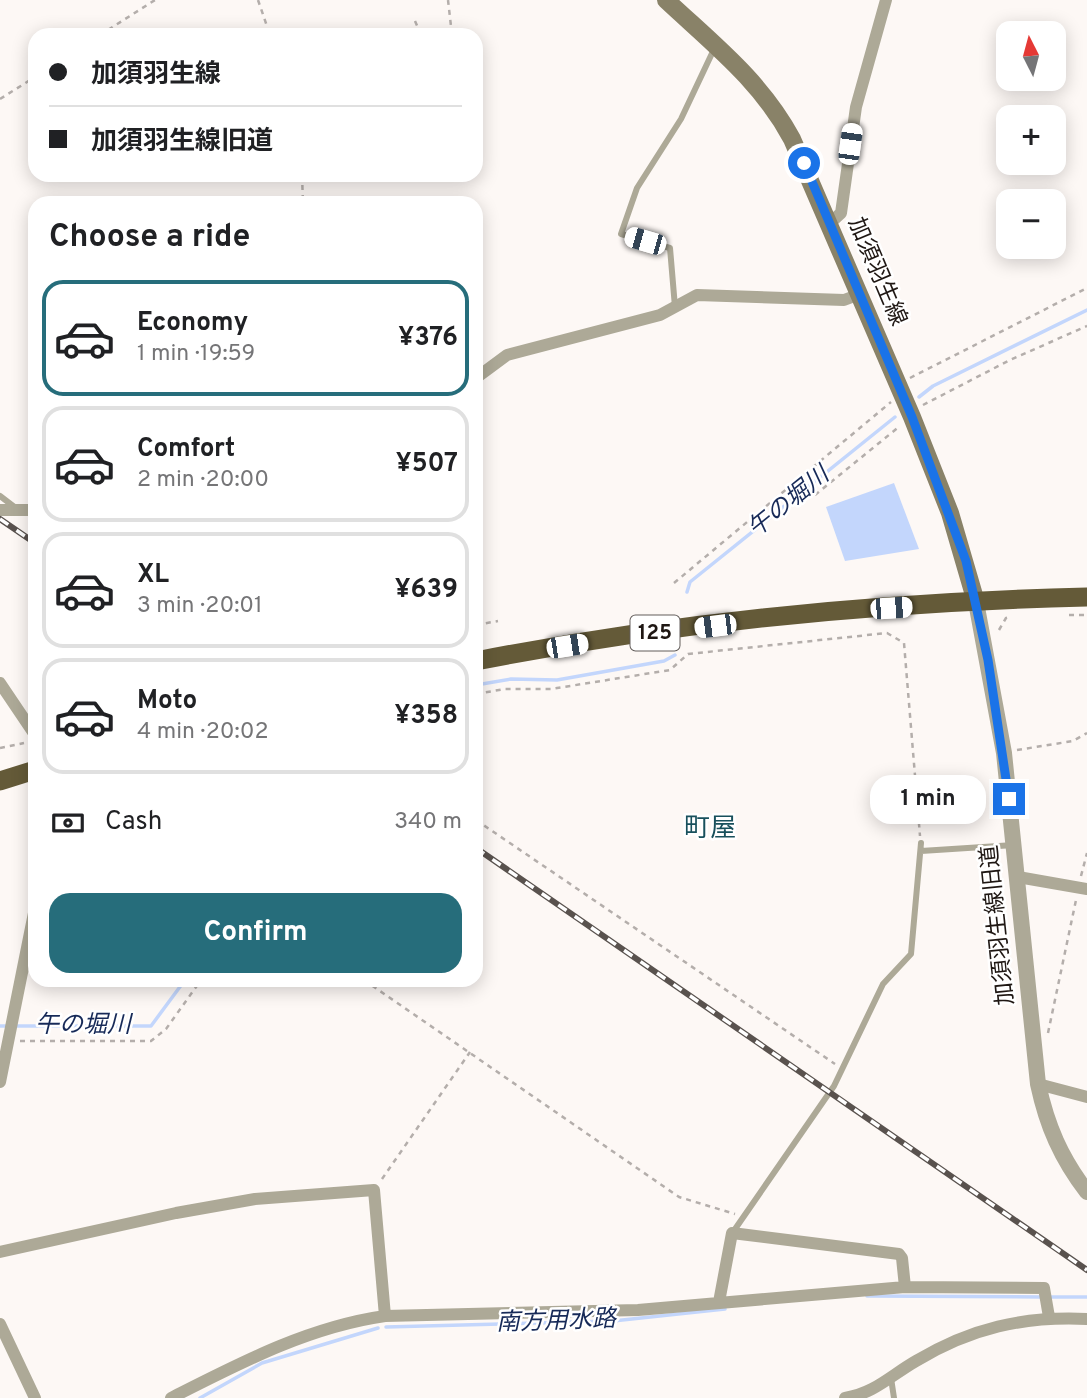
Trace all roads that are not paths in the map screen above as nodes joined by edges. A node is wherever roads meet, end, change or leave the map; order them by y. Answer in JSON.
{"nodes":[{"id":1,"x":666,"y":0,"type":"edge"},
{"id":2,"x":886,"y":0,"type":"edge"},
{"id":3,"x":717,"y":44,"type":"junction"},
{"id":4,"x":829,"y":224,"type":"junction"},
{"id":5,"x":860,"y":294,"type":"junction"},
{"id":6,"x":675,"y":307,"type":"junction"},
{"id":7,"x":483,"y":373,"type":"edge"},
{"id":8,"x":0,"y":496,"type":"edge"},
{"id":9,"x":17,"y":509,"type":"junction"},
{"id":10,"x":0,"y":510,"type":"edge"},
{"id":11,"x":28,"y":510,"type":"edge"},
{"id":12,"x":1087,"y":597,"type":"edge"},
{"id":13,"x":976,"y":602,"type":"junction"},
{"id":14,"x":483,"y":660,"type":"edge"},
{"id":15,"x":0,"y":683,"type":"edge"},
{"id":16,"x":28,"y":727,"type":"edge"},
{"id":17,"x":28,"y":772,"type":"edge"},
{"id":18,"x":0,"y":781,"type":"edge"},
{"id":19,"x":1014,"y":845,"type":"junction"},
{"id":20,"x":1018,"y":877,"type":"junction"},
{"id":21,"x":1083,"y":888,"type":"edge"},
{"id":22,"x":28,"y":942,"type":"edge"},
{"id":23,"x":0,"y":1082,"type":"edge"},
{"id":24,"x":1038,"y":1084,"type":"junction"},
{"id":25,"x":1087,"y":1097,"type":"edge"},
{"id":26,"x":1087,"y":1192,"type":"edge"},
{"id":27,"x":732,"y":1233,"type":"junction"},
{"id":28,"x":0,"y":1252,"type":"edge"},
{"id":29,"x":905,"y":1287,"type":"junction"},
{"id":30,"x":719,"y":1302,"type":"junction"},
{"id":31,"x":385,"y":1316,"type":"junction"},
{"id":32,"x":1049,"y":1317,"type":"junction"},
{"id":33,"x":1087,"y":1319,"type":"edge"},
{"id":34,"x":0,"y":1324,"type":"edge"},
{"id":35,"x":891,"y":1378,"type":"junction"},
{"id":36,"x":186,"y":1395,"type":"edge"},
{"id":37,"x":35,"y":1398,"type":"edge"},
{"id":38,"x":171,"y":1398,"type":"edge"},
{"id":39,"x":845,"y":1398,"type":"edge"},
{"id":40,"x":894,"y":1398,"type":"edge"}],
"edges":[{"from":1,"to":3,"type":"main road","name":"加須羽生線"},
{"from":2,"to":4,"type":"street"},
{"from":3,"to":4,"type":"main road","name":"加須羽生線"},
{"from":3,"to":6,"type":"lane"},
{"from":4,"to":5,"type":"main road","name":"加須羽生線"},
{"from":5,"to":6,"type":"street"},
{"from":5,"to":13,"type":"main road","name":"加須羽生線"},
{"from":6,"to":7,"type":"street"},
{"from":8,"to":9,"type":"lane"},
{"from":9,"to":10,"type":"street"},
{"from":9,"to":11,"type":"street"},
{"from":12,"to":13,"type":"highway","number":"125"},
{"from":13,"to":14,"type":"highway","number":"125"},
{"from":13,"to":19,"type":"street","name":"加須羽生線旧道"},
{"from":15,"to":16,"type":"street"},
{"from":17,"to":18,"type":"highway"},
{"from":19,"to":20,"type":"street","name":"加須羽生線旧道"},
{"from":19,"to":27,"type":"lane"},
{"from":20,"to":21,"type":"street"},
{"from":20,"to":24,"type":"street","name":"加須羽生線旧道"},
{"from":22,"to":23,"type":"street"},
{"from":24,"to":25,"type":"street"},
{"from":24,"to":26,"type":"street","name":"加須羽生線旧道"},
{"from":27,"to":29,"type":"street"},
{"from":27,"to":30,"type":"street"},
{"from":28,"to":31,"type":"street"},
{"from":29,"to":30,"type":"street"},
{"from":29,"to":32,"type":"street"},
{"from":30,"to":31,"type":"street"},
{"from":31,"to":36,"type":"street"},
{"from":32,"to":33,"type":"street"},
{"from":32,"to":35,"type":"street"},
{"from":34,"to":37,"type":"street"},
{"from":35,"to":39,"type":"street"},
{"from":35,"to":40,"type":"lane"},
{"from":36,"to":38,"type":"street"}]}
